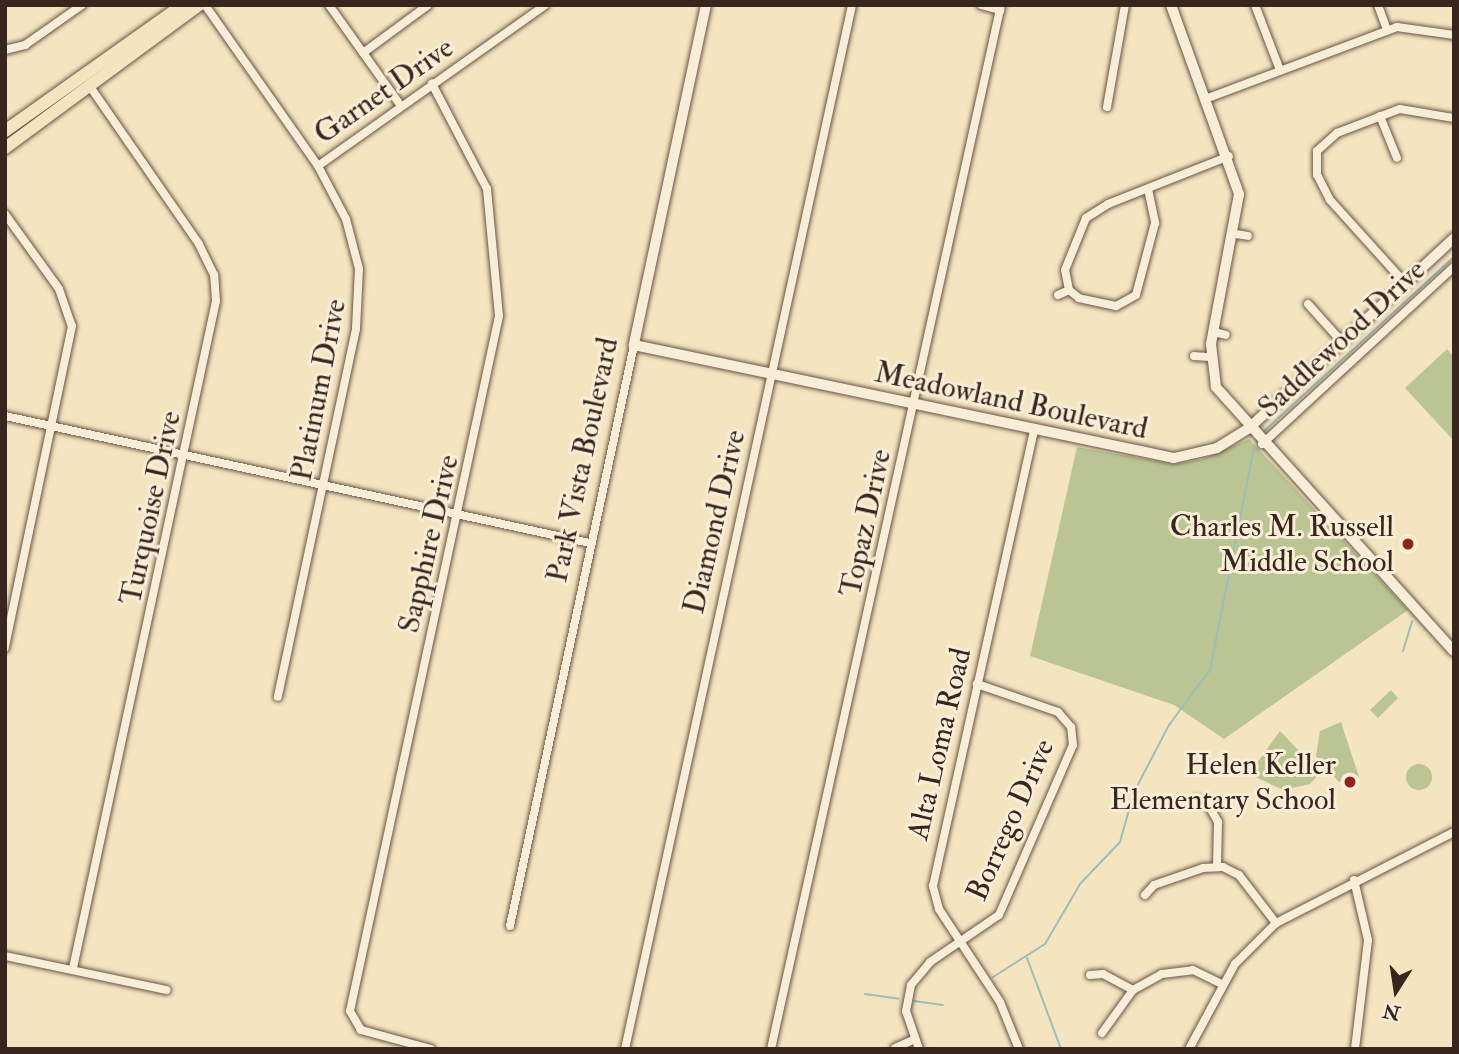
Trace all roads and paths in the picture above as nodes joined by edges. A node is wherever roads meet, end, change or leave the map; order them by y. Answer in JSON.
{"nodes":[{"id":1,"x":82,"y":5,"type":"edge"},
{"id":2,"x":182,"y":5,"type":"edge"},
{"id":3,"x":199,"y":5,"type":"edge"},
{"id":4,"x":205,"y":5,"type":"edge"},
{"id":5,"x":329,"y":5,"type":"edge"},
{"id":6,"x":428,"y":5,"type":"edge"},
{"id":7,"x":545,"y":5,"type":"edge"},
{"id":8,"x":706,"y":5,"type":"edge"},
{"id":9,"x":852,"y":5,"type":"edge"},
{"id":10,"x":981,"y":5,"type":"edge"},
{"id":11,"x":1125,"y":5,"type":"edge"},
{"id":12,"x":1171,"y":5,"type":"edge"},
{"id":13,"x":1255,"y":5,"type":"edge"},
{"id":14,"x":1378,"y":5,"type":"edge"},
{"id":15,"x":1001,"y":7,"type":"edge"},
{"id":16,"x":1387,"y":30,"type":"junction"},
{"id":17,"x":1454,"y":35,"type":"edge"},
{"id":18,"x":5,"y":50,"type":"edge"},
{"id":19,"x":363,"y":53,"type":"junction"},
{"id":20,"x":1280,"y":70,"type":"junction"},
{"id":21,"x":432,"y":84,"type":"junction"},
{"id":22,"x":90,"y":88,"type":"junction"},
{"id":23,"x":1208,"y":98,"type":"junction"},
{"id":24,"x":401,"y":106,"type":"junction"},
{"id":25,"x":1107,"y":107,"type":"dead end"},
{"id":26,"x":1380,"y":116,"type":"junction"},
{"id":27,"x":1454,"y":118,"type":"edge"},
{"id":28,"x":5,"y":131,"type":"edge"},
{"id":29,"x":5,"y":148,"type":"edge"},
{"id":30,"x":1230,"y":156,"type":"junction"},
{"id":31,"x":1397,"y":158,"type":"dead end"},
{"id":32,"x":318,"y":166,"type":"junction"},
{"id":33,"x":1148,"y":189,"type":"junction"},
{"id":34,"x":1085,"y":205,"type":"dead end"},
{"id":35,"x":5,"y":214,"type":"edge"},
{"id":36,"x":1092,"y":214,"type":"junction"},
{"id":37,"x":1236,"y":234,"type":"junction"},
{"id":38,"x":1248,"y":236,"type":"dead end"},
{"id":39,"x":1454,"y":238,"type":"edge"},
{"id":40,"x":1454,"y":267,"type":"edge"},
{"id":41,"x":1405,"y":283,"type":"junction"},
{"id":42,"x":1069,"y":289,"type":"junction"},
{"id":43,"x":1058,"y":295,"type":"dead end"},
{"id":44,"x":1308,"y":304,"type":"dead end"},
{"id":45,"x":1214,"y":332,"type":"junction"},
{"id":46,"x":1226,"y":335,"type":"dead end"},
{"id":47,"x":1342,"y":342,"type":"junction"},
{"id":48,"x":634,"y":345,"type":"junction"},
{"id":49,"x":1194,"y":356,"type":"dead end"},
{"id":50,"x":1210,"y":357,"type":"junction"},
{"id":51,"x":772,"y":375,"type":"junction"},
{"id":52,"x":914,"y":406,"type":"junction"},
{"id":53,"x":5,"y":416,"type":"edge"},
{"id":54,"x":53,"y":426,"type":"junction"},
{"id":55,"x":1248,"y":429,"type":"junction"},
{"id":56,"x":1034,"y":432,"type":"junction"},
{"id":57,"x":1262,"y":444,"type":"junction"},
{"id":58,"x":187,"y":454,"type":"junction"},
{"id":59,"x":325,"y":484,"type":"junction"},
{"id":60,"x":460,"y":514,"type":"junction"},
{"id":61,"x":590,"y":543,"type":"junction"},
{"id":62,"x":5,"y":648,"type":"edge"},
{"id":63,"x":1454,"y":651,"type":"edge"},
{"id":64,"x":977,"y":684,"type":"junction"},
{"id":65,"x":278,"y":697,"type":"dead end"},
{"id":66,"x":1196,"y":800,"type":"dead end"},
{"id":67,"x":1454,"y":832,"type":"edge"},
{"id":68,"x":1217,"y":866,"type":"junction"},
{"id":69,"x":1353,"y":880,"type":"junction"},
{"id":70,"x":1145,"y":895,"type":"dead end"},
{"id":71,"x":1276,"y":923,"type":"junction"},
{"id":72,"x":510,"y":926,"type":"dead end"},
{"id":73,"x":960,"y":941,"type":"junction"},
{"id":74,"x":5,"y":956,"type":"edge"},
{"id":75,"x":73,"y":968,"type":"junction"},
{"id":76,"x":1090,"y":975,"type":"dead end"},
{"id":77,"x":1222,"y":984,"type":"junction"},
{"id":78,"x":166,"y":990,"type":"dead end"},
{"id":79,"x":1133,"y":990,"type":"junction"},
{"id":80,"x":1102,"y":1032,"type":"dead end"},
{"id":81,"x":915,"y":1039,"type":"junction"},
{"id":82,"x":895,"y":1048,"type":"edge"},
{"id":83,"x":431,"y":1049,"type":"edge"},
{"id":84,"x":625,"y":1049,"type":"edge"},
{"id":85,"x":771,"y":1049,"type":"edge"},
{"id":86,"x":919,"y":1049,"type":"edge"},
{"id":87,"x":1019,"y":1049,"type":"edge"},
{"id":88,"x":1189,"y":1049,"type":"edge"},
{"id":89,"x":1355,"y":1049,"type":"edge"}],
"edges":[{"from":1,"to":18,"type":"street"},
{"from":2,"to":28,"type":"main road"},
{"from":3,"to":22,"type":"main road"},
{"from":4,"to":32,"type":"street","name":"Platinum Drive"},
{"from":5,"to":19,"type":"street"},
{"from":6,"to":19,"type":"street"},
{"from":7,"to":21,"type":"street","name":"Garnet Drive"},
{"from":8,"to":48,"type":"street","name":"Park Vista Boulevard"},
{"from":9,"to":51,"type":"street","name":"Diamond Drive"},
{"from":10,"to":15,"type":"street"},
{"from":11,"to":25,"type":"street"},
{"from":12,"to":23,"type":"street"},
{"from":13,"to":20,"type":"street"},
{"from":14,"to":16,"type":"street"},
{"from":15,"to":52,"type":"street","name":"Topaz Drive"},
{"from":16,"to":17,"type":"street"},
{"from":16,"to":20,"type":"street"},
{"from":19,"to":24,"type":"street"},
{"from":20,"to":23,"type":"street"},
{"from":21,"to":24,"type":"street","name":"Garnet Drive"},
{"from":21,"to":60,"type":"street","name":"Sapphire Drive"},
{"from":22,"to":29,"type":"main road"},
{"from":22,"to":58,"type":"street","name":"Turquoise Drive"},
{"from":23,"to":30,"type":"street"},
{"from":24,"to":32,"type":"street","name":"Garnet Drive"},
{"from":26,"to":27,"type":"street"},
{"from":26,"to":31,"type":"street"},
{"from":26,"to":41,"type":"street"},
{"from":30,"to":33,"type":"street"},
{"from":30,"to":37,"type":"street"},
{"from":32,"to":59,"type":"street","name":"Platinum Drive"},
{"from":33,"to":36,"type":"street"},
{"from":33,"to":42,"type":"street"},
{"from":34,"to":36,"type":"street"},
{"from":35,"to":54,"type":"street"},
{"from":36,"to":42,"type":"street"},
{"from":37,"to":38,"type":"street"},
{"from":37,"to":45,"type":"street"},
{"from":39,"to":41,"type":"street","name":"Meadowland Boulevard"},
{"from":40,"to":57,"type":"street","name":"Saddlewood Drive"},
{"from":41,"to":47,"type":"street","name":"Meadowland Boulevard"},
{"from":42,"to":43,"type":"street"},
{"from":44,"to":47,"type":"street"},
{"from":45,"to":46,"type":"street"},
{"from":45,"to":50,"type":"street"},
{"from":47,"to":55,"type":"street","name":"Meadowland Boulevard"},
{"from":48,"to":51,"type":"street","name":"Meadowland Boulevard"},
{"from":48,"to":61,"type":"street","name":"Park Vista Boulevard"},
{"from":49,"to":50,"type":"street"},
{"from":50,"to":55,"type":"street"},
{"from":51,"to":52,"type":"street","name":"Meadowland Boulevard"},
{"from":51,"to":84,"type":"street","name":"Diamond Drive"},
{"from":52,"to":56,"type":"street","name":"Meadowland Boulevard"},
{"from":52,"to":85,"type":"street","name":"Topaz Drive"},
{"from":53,"to":54,"type":"street"},
{"from":54,"to":58,"type":"street"},
{"from":54,"to":62,"type":"street"},
{"from":55,"to":56,"type":"street","name":"Meadowland Boulevard"},
{"from":55,"to":57,"type":"street"},
{"from":56,"to":64,"type":"street","name":"Alta Loma Road"},
{"from":57,"to":63,"type":"street"},
{"from":58,"to":59,"type":"street"},
{"from":58,"to":75,"type":"street","name":"Turquoise Drive"},
{"from":59,"to":60,"type":"street"},
{"from":59,"to":65,"type":"street","name":"Platinum Drive"},
{"from":60,"to":61,"type":"street"},
{"from":60,"to":83,"type":"street","name":"Sapphire Drive"},
{"from":61,"to":72,"type":"street","name":"Park Vista Boulevard"},
{"from":64,"to":73,"type":"street","name":"Alta Loma Road"},
{"from":64,"to":73,"type":"street","name":"Borrego Drive"},
{"from":66,"to":68,"type":"street"},
{"from":67,"to":69,"type":"street"},
{"from":68,"to":70,"type":"street"},
{"from":68,"to":71,"type":"street"},
{"from":69,"to":71,"type":"street"},
{"from":69,"to":89,"type":"street"},
{"from":71,"to":77,"type":"street"},
{"from":73,"to":81,"type":"street","name":"Borrego Drive"},
{"from":73,"to":87,"type":"street","name":"Alta Loma Road"},
{"from":74,"to":75,"type":"street"},
{"from":75,"to":78,"type":"street"},
{"from":76,"to":79,"type":"street"},
{"from":77,"to":79,"type":"street"},
{"from":77,"to":88,"type":"street"},
{"from":79,"to":80,"type":"street"},
{"from":81,"to":82,"type":"street"},
{"from":81,"to":86,"type":"street","name":"Borrego Drive"}]}
